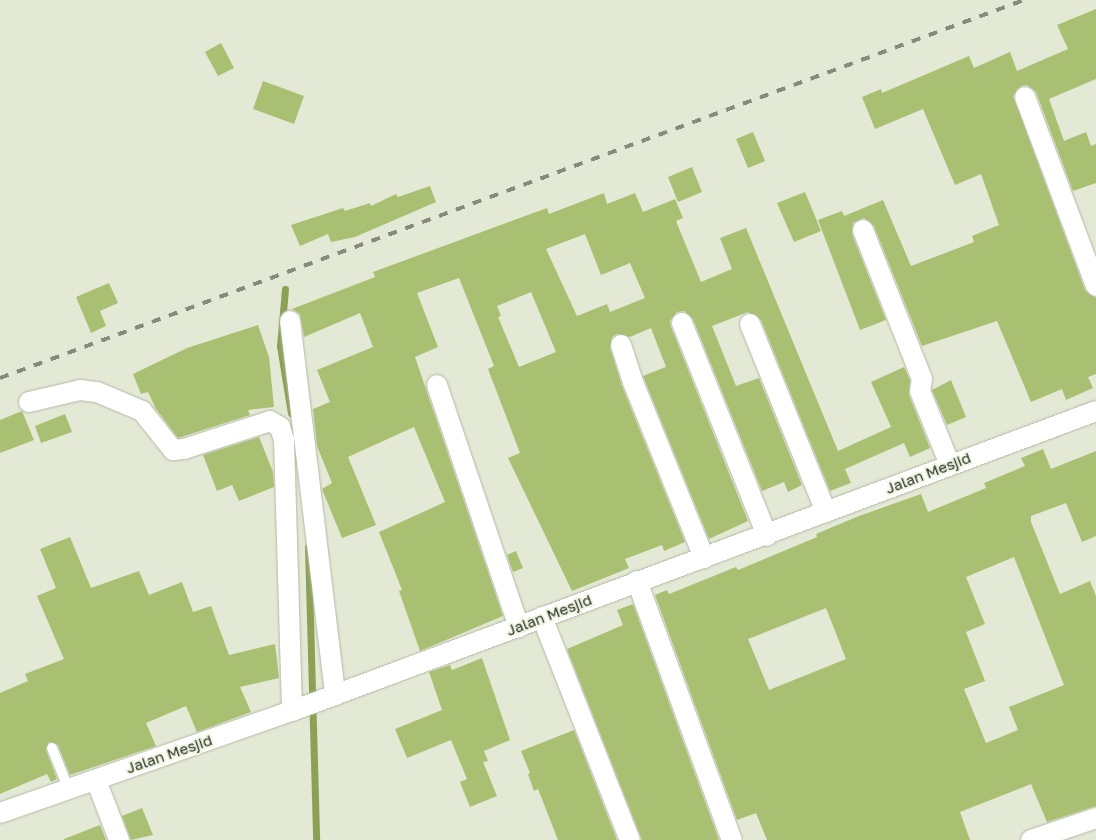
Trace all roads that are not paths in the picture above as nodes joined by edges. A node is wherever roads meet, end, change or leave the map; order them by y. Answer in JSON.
{"nodes":[{"id":1,"x":1025,"y":96,"type":"dead end"},
{"id":2,"x":863,"y":230,"type":"dead end"},
{"id":3,"x":1096,"y":286,"type":"edge"},
{"id":4,"x":290,"y":321,"type":"dead end"},
{"id":5,"x":682,"y":323,"type":"dead end"},
{"id":6,"x":750,"y":324,"type":"dead end"},
{"id":7,"x":622,"y":345,"type":"dead end"},
{"id":8,"x":437,"y":385,"type":"dead end"},
{"id":9,"x":29,"y":402,"type":"dead end"},
{"id":10,"x":1096,"y":411,"type":"edge"},
{"id":11,"x":950,"y":465,"type":"junction"},
{"id":12,"x":826,"y":512,"type":"junction"},
{"id":13,"x":767,"y":536,"type":"junction"},
{"id":14,"x":704,"y":558,"type":"junction"},
{"id":15,"x":637,"y":581,"type":"junction"},
{"id":16,"x":542,"y":617,"type":"junction"},
{"id":17,"x":519,"y":627,"type":"junction"},
{"id":18,"x":330,"y":696,"type":"junction"},
{"id":19,"x":297,"y":710,"type":"junction"},
{"id":20,"x":52,"y":748,"type":"dead end"},
{"id":21,"x":96,"y":780,"type":"junction"},
{"id":22,"x":69,"y":790,"type":"junction"},
{"id":23,"x":0,"y":813,"type":"edge"},
{"id":24,"x":1096,"y":818,"type":"edge"},
{"id":25,"x":1053,"y":837,"type":"edge"},
{"id":26,"x":119,"y":840,"type":"edge"},
{"id":27,"x":630,"y":840,"type":"edge"},
{"id":28,"x":732,"y":840,"type":"edge"},
{"id":29,"x":1031,"y":840,"type":"edge"}],
"edges":[{"from":1,"to":3,"type":"street"},
{"from":2,"to":11,"type":"street"},
{"from":4,"to":18,"type":"street"},
{"from":5,"to":13,"type":"street"},
{"from":6,"to":12,"type":"street"},
{"from":7,"to":14,"type":"street"},
{"from":8,"to":17,"type":"street"},
{"from":9,"to":19,"type":"street"},
{"from":10,"to":11,"type":"street","name":"Jalan Mesjid"},
{"from":11,"to":12,"type":"street","name":"Jalan Mesjid"},
{"from":12,"to":13,"type":"street","name":"Jalan Mesjid"},
{"from":13,"to":14,"type":"street","name":"Jalan Mesjid"},
{"from":14,"to":15,"type":"street","name":"Jalan Mesjid"},
{"from":15,"to":16,"type":"street","name":"Jalan Mesjid"},
{"from":15,"to":28,"type":"street"},
{"from":16,"to":17,"type":"street","name":"Jalan Mesjid"},
{"from":16,"to":27,"type":"street"},
{"from":17,"to":18,"type":"street","name":"Jalan Mesjid"},
{"from":18,"to":19,"type":"street","name":"Jalan Mesjid"},
{"from":19,"to":21,"type":"street","name":"Jalan Mesjid"},
{"from":20,"to":22,"type":"lane"},
{"from":21,"to":22,"type":"street","name":"Jalan Mesjid"},
{"from":21,"to":26,"type":"street"},
{"from":22,"to":23,"type":"street","name":"Jalan Mesjid"},
{"from":24,"to":25,"type":"street"},
{"from":25,"to":29,"type":"street"}]}
